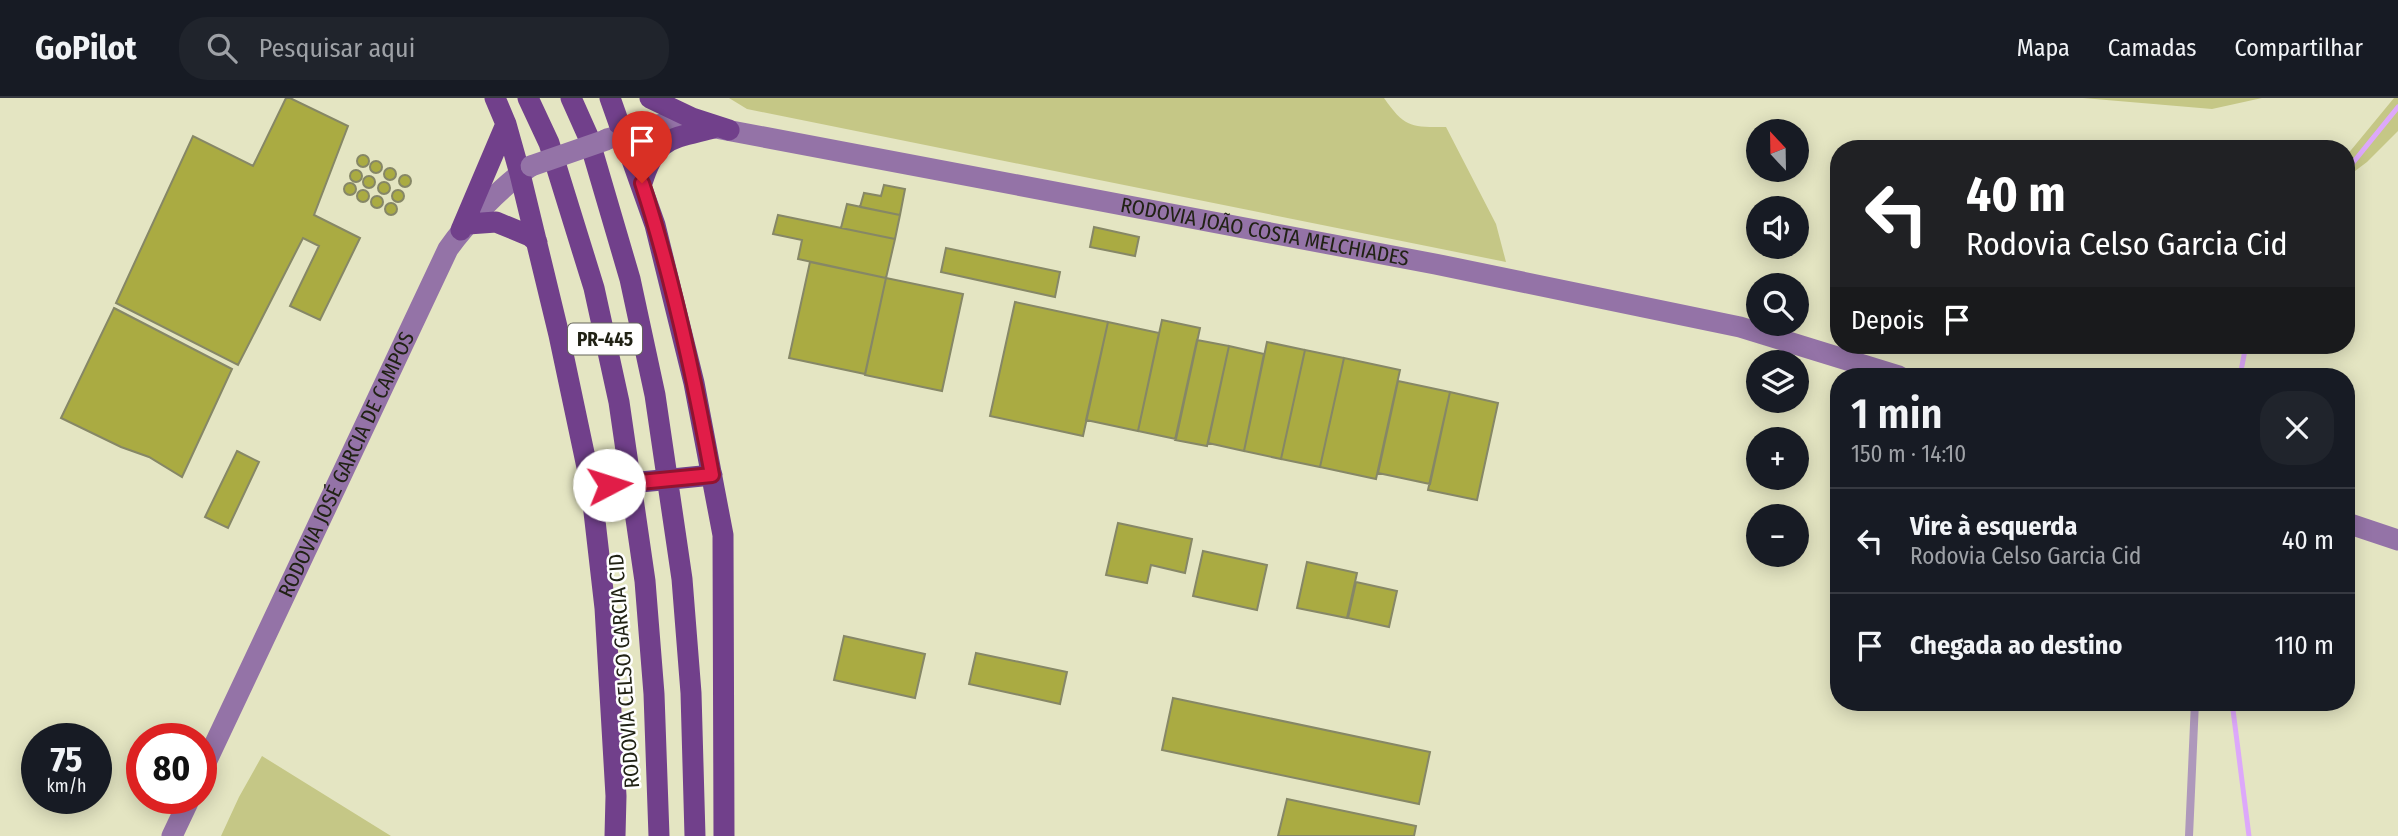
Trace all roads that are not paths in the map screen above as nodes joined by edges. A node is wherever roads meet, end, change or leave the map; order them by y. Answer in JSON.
{"nodes":[{"id":1,"x":495,"y":98,"type":"edge"},
{"id":2,"x":528,"y":98,"type":"edge"},
{"id":3,"x":571,"y":98,"type":"edge"},
{"id":4,"x":610,"y":98,"type":"edge"},
{"id":5,"x":650,"y":98,"type":"edge"},
{"id":6,"x":506,"y":124,"type":"junction"},
{"id":7,"x":721,"y":129,"type":"junction"},
{"id":8,"x":615,"y":137,"type":"junction"},
{"id":9,"x":526,"y":170,"type":"junction"},
{"id":10,"x":642,"y":183,"type":"junction"},
{"id":11,"x":465,"y":227,"type":"junction"},
{"id":12,"x":537,"y":242,"type":"junction"},
{"id":13,"x":1873,"y":368,"type":"edge"},
{"id":14,"x":712,"y":475,"type":"junction"},
{"id":15,"x":600,"y":485,"type":"junction"},
{"id":16,"x":2355,"y":526,"type":"edge"},
{"id":17,"x":2398,"y":540,"type":"edge"},
{"id":18,"x":2195,"y":711,"type":"edge"},
{"id":19,"x":217,"y":740,"type":"edge"},
{"id":20,"x":182,"y":814,"type":"edge"},
{"id":21,"x":172,"y":836,"type":"edge"},
{"id":22,"x":615,"y":836,"type":"edge"},
{"id":23,"x":659,"y":836,"type":"edge"},
{"id":24,"x":695,"y":836,"type":"edge"},
{"id":25,"x":724,"y":836,"type":"edge"},
{"id":26,"x":2189,"y":836,"type":"edge"}],
"edges":[{"from":1,"to":6,"type":"highway","number":"PR-445"},
{"from":2,"to":23,"type":"highway","name":"RODOVIA CELSO GARCIA CID","number":"PR-445"},
{"from":3,"to":24,"type":"highway","number":"PR-445"},
{"from":4,"to":8,"type":"highway"},
{"from":5,"to":7,"type":"highway"},
{"from":6,"to":9,"type":"highway","name":"RODOVIA CELSO GARCIA CID","number":"PR-445"},
{"from":6,"to":11,"type":"highway"},
{"from":7,"to":8,"type":"street","name":"RODOVIA JOÃO COSTA MELCHIADES"},
{"from":7,"to":10,"type":"highway"},
{"from":7,"to":13,"type":"street","name":"RODOVIA JOÃO COSTA MELCHIADES"},
{"from":8,"to":9,"type":"street","name":"RODOVIA JOÃO COSTA MELCHIADES","bridge":true},
{"from":8,"to":10,"type":"highway"},
{"from":9,"to":11,"type":"street","name":"RODOVIA JOSÉ GARCIA DE CAMPOS"},
{"from":9,"to":12,"type":"highway","name":"RODOVIA CELSO GARCIA CID","number":"PR-445"},
{"from":10,"to":14,"type":"highway"},
{"from":11,"to":12,"type":"highway"},
{"from":11,"to":19,"type":"street","name":"RODOVIA JOSÉ GARCIA DE CAMPOS"},
{"from":12,"to":15,"type":"highway","name":"RODOVIA CELSO GARCIA CID","number":"PR-445"},
{"from":14,"to":15,"type":"highway","bridge":true},
{"from":14,"to":25,"type":"highway"},
{"from":15,"to":22,"type":"highway","name":"RODOVIA CELSO GARCIA CID","number":"PR-445"},
{"from":16,"to":17,"type":"street"},
{"from":18,"to":26,"type":"lane"},
{"from":20,"to":21,"type":"street"}]}
